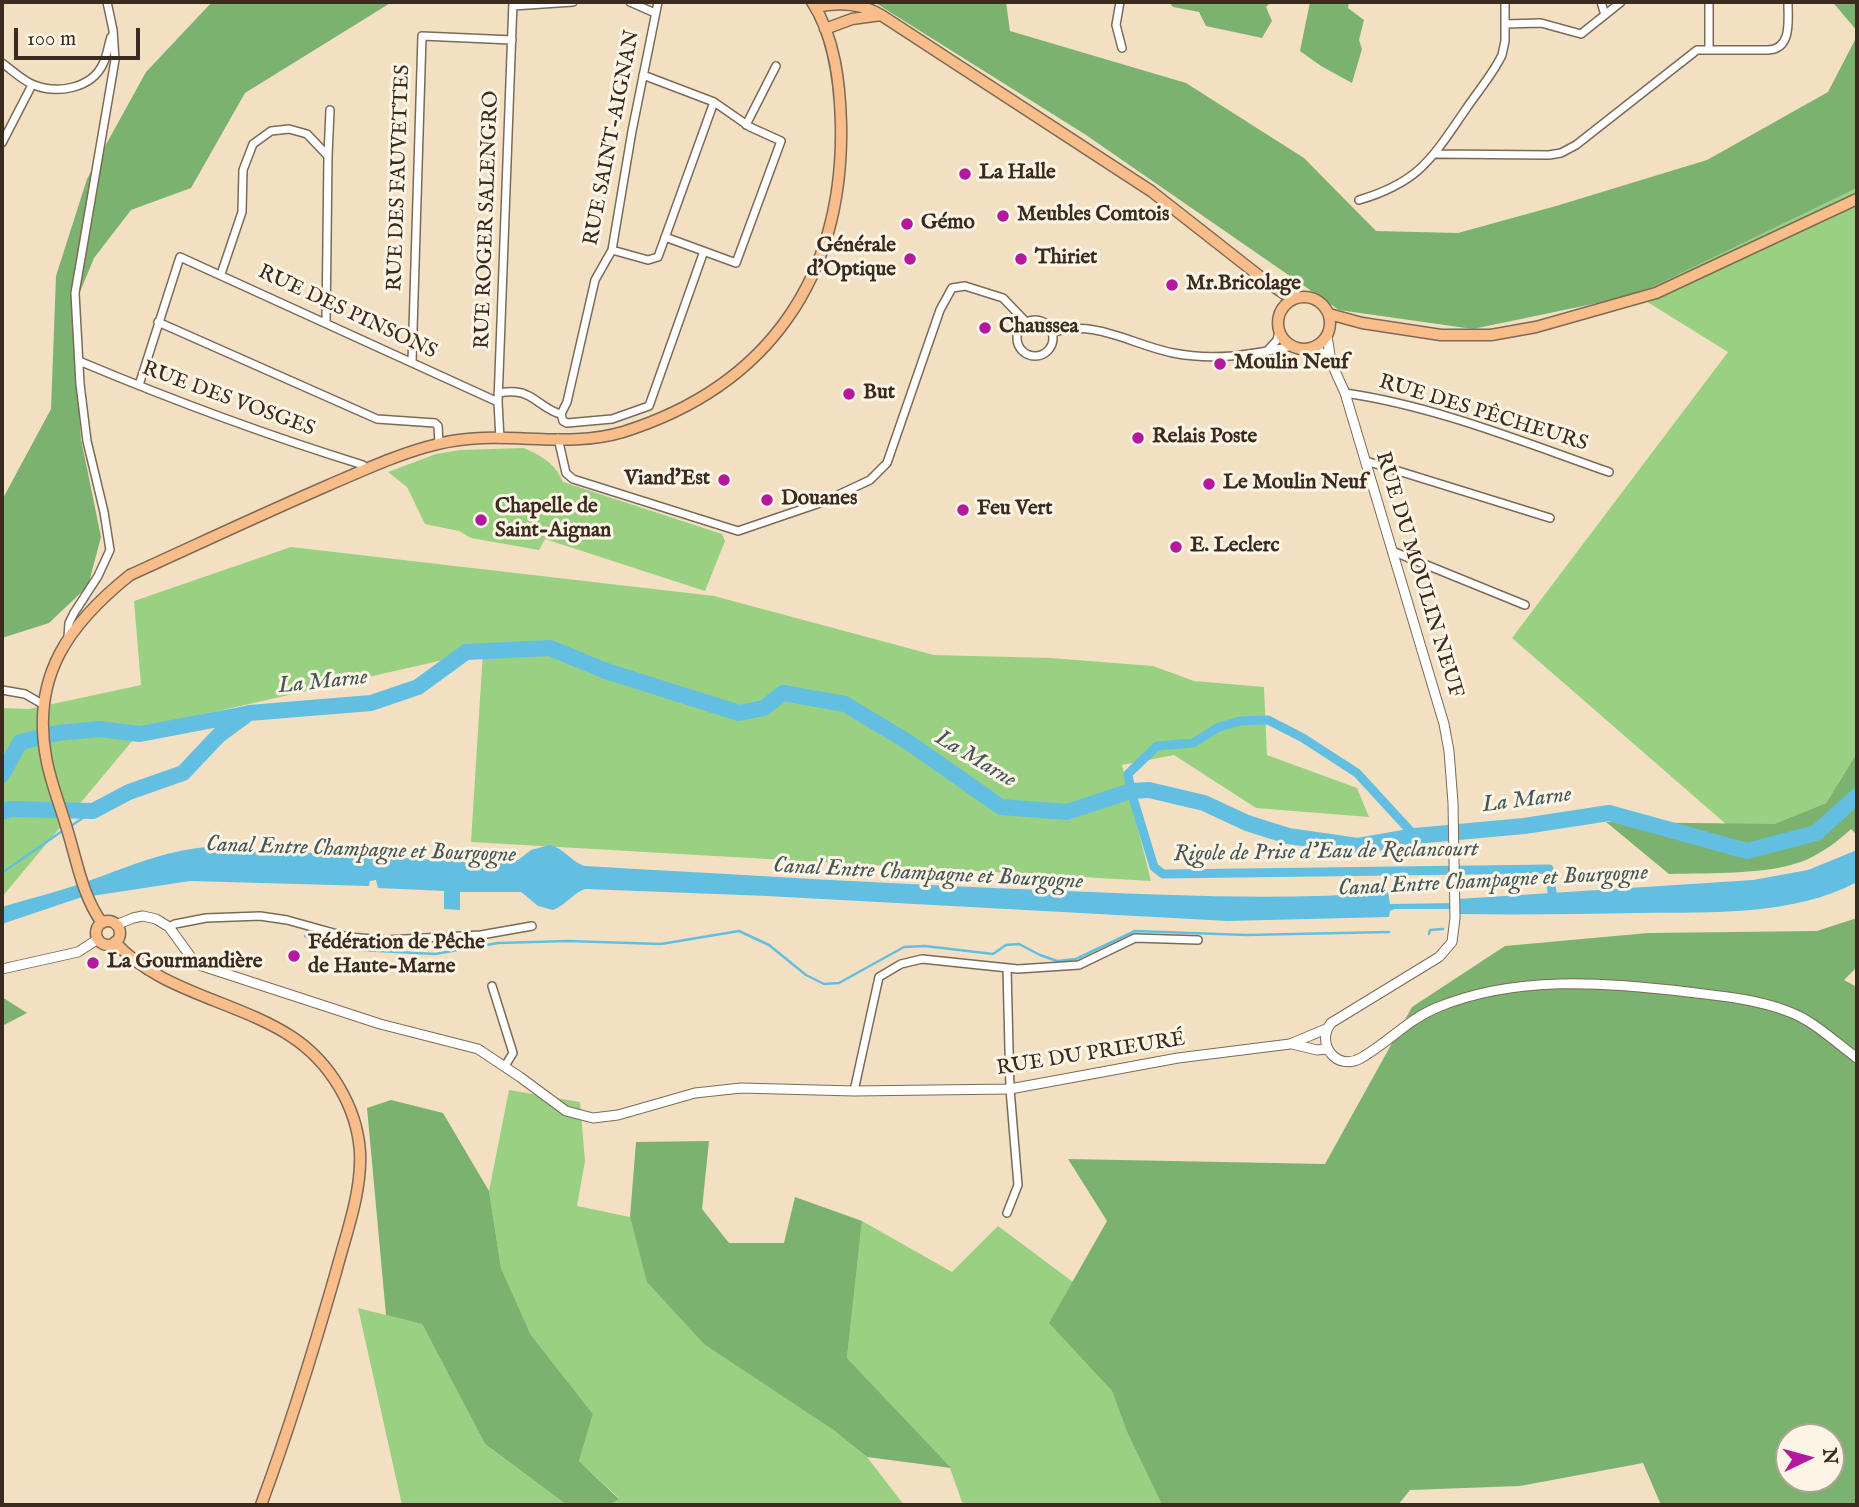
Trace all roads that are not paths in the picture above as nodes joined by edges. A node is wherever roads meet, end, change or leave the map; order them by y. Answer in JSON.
{"nodes":[{"id":1,"x":107,"y":2,"type":"edge"},
{"id":2,"x":573,"y":2,"type":"edge"},
{"id":3,"x":630,"y":2,"type":"edge"},
{"id":4,"x":658,"y":2,"type":"edge"},
{"id":5,"x":1120,"y":2,"type":"edge"},
{"id":6,"x":1505,"y":2,"type":"edge"},
{"id":7,"x":1601,"y":2,"type":"edge"},
{"id":8,"x":1621,"y":2,"type":"edge"},
{"id":9,"x":1709,"y":2,"type":"edge"},
{"id":10,"x":513,"y":4,"type":"edge"},
{"id":11,"x":814,"y":4,"type":"edge"},
{"id":12,"x":1788,"y":4,"type":"dead end"},
{"id":13,"x":655,"y":13,"type":"junction"},
{"id":14,"x":881,"y":15,"type":"junction"},
{"id":15,"x":1605,"y":15,"type":"junction"},
{"id":16,"x":1505,"y":24,"type":"junction"},
{"id":17,"x":825,"y":29,"type":"junction"},
{"id":18,"x":113,"y":30,"type":"junction"},
{"id":19,"x":512,"y":40,"type":"junction"},
{"id":20,"x":1122,"y":48,"type":"dead end"},
{"id":21,"x":1709,"y":50,"type":"junction"},
{"id":22,"x":2,"y":63,"type":"edge"},
{"id":23,"x":776,"y":66,"type":"dead end"},
{"id":24,"x":643,"y":75,"type":"junction"},
{"id":25,"x":32,"y":85,"type":"junction"},
{"id":26,"x":714,"y":102,"type":"junction"},
{"id":27,"x":330,"y":110,"type":"dead end"},
{"id":28,"x":746,"y":125,"type":"junction"},
{"id":29,"x":2,"y":144,"type":"edge"},
{"id":30,"x":1436,"y":153,"type":"junction"},
{"id":31,"x":328,"y":156,"type":"junction"},
{"id":32,"x":1857,"y":199,"type":"edge"},
{"id":33,"x":1359,"y":200,"type":"dead end"},
{"id":34,"x":665,"y":237,"type":"junction"},
{"id":35,"x":612,"y":250,"type":"junction"},
{"id":36,"x":704,"y":251,"type":"junction"},
{"id":37,"x":221,"y":275,"type":"junction"},
{"id":38,"x":1267,"y":282,"type":"junction"},
{"id":39,"x":1298,"y":297,"type":"junction"},
{"id":40,"x":1281,"y":310,"type":"junction"},
{"id":41,"x":1329,"y":314,"type":"junction"},
{"id":42,"x":159,"y":322,"type":"junction"},
{"id":43,"x":1026,"y":322,"type":"junction"},
{"id":44,"x":326,"y":323,"type":"junction"},
{"id":45,"x":1362,"y":323,"type":"junction"},
{"id":46,"x":1279,"y":331,"type":"junction"},
{"id":47,"x":1328,"y":332,"type":"junction"},
{"id":48,"x":1052,"y":333,"type":"junction"},
{"id":49,"x":1292,"y":346,"type":"junction"},
{"id":50,"x":1315,"y":347,"type":"junction"},
{"id":51,"x":1267,"y":351,"type":"junction"},
{"id":52,"x":79,"y":361,"type":"junction"},
{"id":53,"x":412,"y":362,"type":"junction"},
{"id":54,"x":1331,"y":362,"type":"junction"},
{"id":55,"x":139,"y":385,"type":"junction"},
{"id":56,"x":498,"y":393,"type":"junction"},
{"id":57,"x":1345,"y":393,"type":"junction"},
{"id":58,"x":498,"y":402,"type":"junction"},
{"id":59,"x":561,"y":414,"type":"junction"},
{"id":60,"x":558,"y":438,"type":"junction"},
{"id":61,"x":500,"y":439,"type":"junction"},
{"id":62,"x":439,"y":443,"type":"junction"},
{"id":63,"x":1366,"y":461,"type":"junction"},
{"id":64,"x":365,"y":470,"type":"junction"},
{"id":65,"x":1609,"y":472,"type":"dead end"},
{"id":66,"x":1550,"y":518,"type":"dead end"},
{"id":67,"x":1392,"y":551,"type":"junction"},
{"id":68,"x":1525,"y":605,"type":"dead end"},
{"id":69,"x":68,"y":637,"type":"junction"},
{"id":70,"x":2,"y":690,"type":"edge"},
{"id":71,"x":44,"y":705,"type":"junction"},
{"id":72,"x":1455,"y":919,"type":"joint"},
{"id":73,"x":102,"y":923,"type":"junction"},
{"id":74,"x":116,"y":925,"type":"junction"},
{"id":75,"x":533,"y":926,"type":"dead end"},
{"id":76,"x":169,"y":927,"type":"junction"},
{"id":77,"x":98,"y":939,"type":"junction"},
{"id":78,"x":1198,"y":940,"type":"dead end"},
{"id":79,"x":115,"y":942,"type":"junction"},
{"id":80,"x":1007,"y":968,"type":"junction"},
{"id":81,"x":2,"y":969,"type":"edge"},
{"id":82,"x":492,"y":986,"type":"dead end"},
{"id":83,"x":1326,"y":1029,"type":"junction"},
{"id":84,"x":1290,"y":1044,"type":"junction"},
{"id":85,"x":1327,"y":1049,"type":"junction"},
{"id":86,"x":1857,"y":1058,"type":"edge"},
{"id":87,"x":505,"y":1066,"type":"junction"},
{"id":88,"x":1010,"y":1089,"type":"junction"},
{"id":89,"x":854,"y":1091,"type":"junction"},
{"id":90,"x":1007,"y":1213,"type":"dead end"},
{"id":91,"x":261,"y":1505,"type":"edge"}],
"edges":[{"from":1,"to":18,"type":"street"},
{"from":2,"to":10,"type":"street"},
{"from":3,"to":13,"type":"street"},
{"from":4,"to":13,"type":"street","name":"RUE SAINT-AIGNAN"},
{"from":5,"to":20,"type":"street"},
{"from":6,"to":16,"type":"street"},
{"from":7,"to":15,"type":"street"},
{"from":8,"to":15,"type":"street"},
{"from":9,"to":21,"type":"street"},
{"from":10,"to":19,"type":"street","name":"RUE ROGER SALENGRO"},
{"from":11,"to":14,"type":"main road"},
{"from":11,"to":17,"type":"main road"},
{"from":12,"to":21,"type":"street"},
{"from":13,"to":24,"type":"street","name":"RUE SAINT-AIGNAN"},
{"from":14,"to":17,"type":"main road"},
{"from":14,"to":38,"type":"main road"},
{"from":15,"to":16,"type":"street"},
{"from":16,"to":30,"type":"street"},
{"from":17,"to":60,"type":"main road"},
{"from":18,"to":25,"type":"street"},
{"from":18,"to":52,"type":"street"},
{"from":19,"to":53,"type":"street","name":"RUE DES FAUVETTES"},
{"from":19,"to":56,"type":"street","name":"RUE ROGER SALENGRO"},
{"from":21,"to":30,"type":"street"},
{"from":22,"to":25,"type":"street"},
{"from":23,"to":28,"type":"street"},
{"from":24,"to":26,"type":"street"},
{"from":24,"to":35,"type":"street","name":"RUE SAINT-AIGNAN"},
{"from":25,"to":29,"type":"street"},
{"from":26,"to":28,"type":"street"},
{"from":26,"to":34,"type":"street"},
{"from":27,"to":31,"type":"street"},
{"from":28,"to":36,"type":"street"},
{"from":30,"to":33,"type":"street"},
{"from":31,"to":37,"type":"street"},
{"from":31,"to":44,"type":"street"},
{"from":32,"to":45,"type":"main road"},
{"from":34,"to":35,"type":"street"},
{"from":34,"to":36,"type":"street"},
{"from":35,"to":59,"type":"street","name":"RUE SAINT-AIGNAN"},
{"from":36,"to":59,"type":"street"},
{"from":37,"to":42,"type":"street","name":"RUE DES PINSONS"},
{"from":37,"to":44,"type":"street","name":"RUE DES PINSONS"},
{"from":38,"to":39,"type":"main road"},
{"from":38,"to":40,"type":"main road"},
{"from":39,"to":40,"type":"main road"},
{"from":39,"to":41,"type":"main road"},
{"from":40,"to":46,"type":"main road"},
{"from":41,"to":45,"type":"main road"},
{"from":41,"to":47,"type":"main road"},
{"from":42,"to":55,"type":"street"},
{"from":42,"to":62,"type":"street"},
{"from":43,"to":48,"type":"street"},
{"from":43,"to":48,"type":"street"},
{"from":43,"to":60,"type":"street"},
{"from":44,"to":53,"type":"street","name":"RUE DES PINSONS"},
{"from":45,"to":47,"type":"main road"},
{"from":46,"to":49,"type":"main road"},
{"from":46,"to":51,"type":"street"},
{"from":47,"to":50,"type":"main road"},
{"from":47,"to":54,"type":"street","name":"RUE DU MOULIN NEUF"},
{"from":48,"to":51,"type":"street"},
{"from":49,"to":50,"type":"main road"},
{"from":49,"to":51,"type":"street"},
{"from":50,"to":54,"type":"street","name":"RUE DU MOULIN NEUF"},
{"from":52,"to":55,"type":"street","name":"RUE DES VOSGES"},
{"from":52,"to":69,"type":"street"},
{"from":53,"to":58,"type":"street","name":"RUE DES PINSONS"},
{"from":54,"to":57,"type":"street","name":"RUE DU MOULIN NEUF"},
{"from":55,"to":64,"type":"street","name":"RUE DES VOSGES"},
{"from":56,"to":58,"type":"street","name":"RUE ROGER SALENGRO"},
{"from":56,"to":59,"type":"street"},
{"from":57,"to":63,"type":"street","name":"RUE DU MOULIN NEUF"},
{"from":57,"to":65,"type":"street","name":"RUE DES PÊCHEURS"},
{"from":58,"to":61,"type":"street","name":"RUE ROGER SALENGRO"},
{"from":60,"to":61,"type":"main road"},
{"from":61,"to":62,"type":"main road"},
{"from":62,"to":64,"type":"main road"},
{"from":63,"to":66,"type":"street"},
{"from":63,"to":67,"type":"street","name":"RUE DU MOULIN NEUF"},
{"from":64,"to":69,"type":"main road"},
{"from":67,"to":68,"type":"street"},
{"from":67,"to":72,"type":"street","name":"RUE DU MOULIN NEUF"},
{"from":69,"to":71,"type":"main road"},
{"from":70,"to":71,"type":"street"},
{"from":71,"to":73,"type":"main road"},
{"from":72,"to":83,"type":"street","name":"RUE DU PRIEURÉ"},
{"from":73,"to":74,"type":"main road"},
{"from":73,"to":77,"type":"main road"},
{"from":74,"to":76,"type":"street"},
{"from":74,"to":79,"type":"main road"},
{"from":75,"to":76,"type":"street"},
{"from":76,"to":87,"type":"street","name":"RUE DU PRIEURÉ"},
{"from":77,"to":79,"type":"main road"},
{"from":77,"to":81,"type":"street"},
{"from":78,"to":80,"type":"street"},
{"from":79,"to":91,"type":"main road"},
{"from":80,"to":88,"type":"street"},
{"from":80,"to":89,"type":"street"},
{"from":82,"to":87,"type":"street"},
{"from":83,"to":84,"type":"street","name":"RUE DU PRIEURÉ"},
{"from":83,"to":85,"type":"street"},
{"from":84,"to":85,"type":"street","name":"RUE DU PRIEURÉ"},
{"from":84,"to":88,"type":"street","name":"RUE DU PRIEURÉ"},
{"from":85,"to":86,"type":"street","name":"RUE DU PRIEURÉ"},
{"from":87,"to":89,"type":"street","name":"RUE DU PRIEURÉ"},
{"from":88,"to":89,"type":"street","name":"RUE DU PRIEURÉ"},
{"from":88,"to":90,"type":"street"}]}
